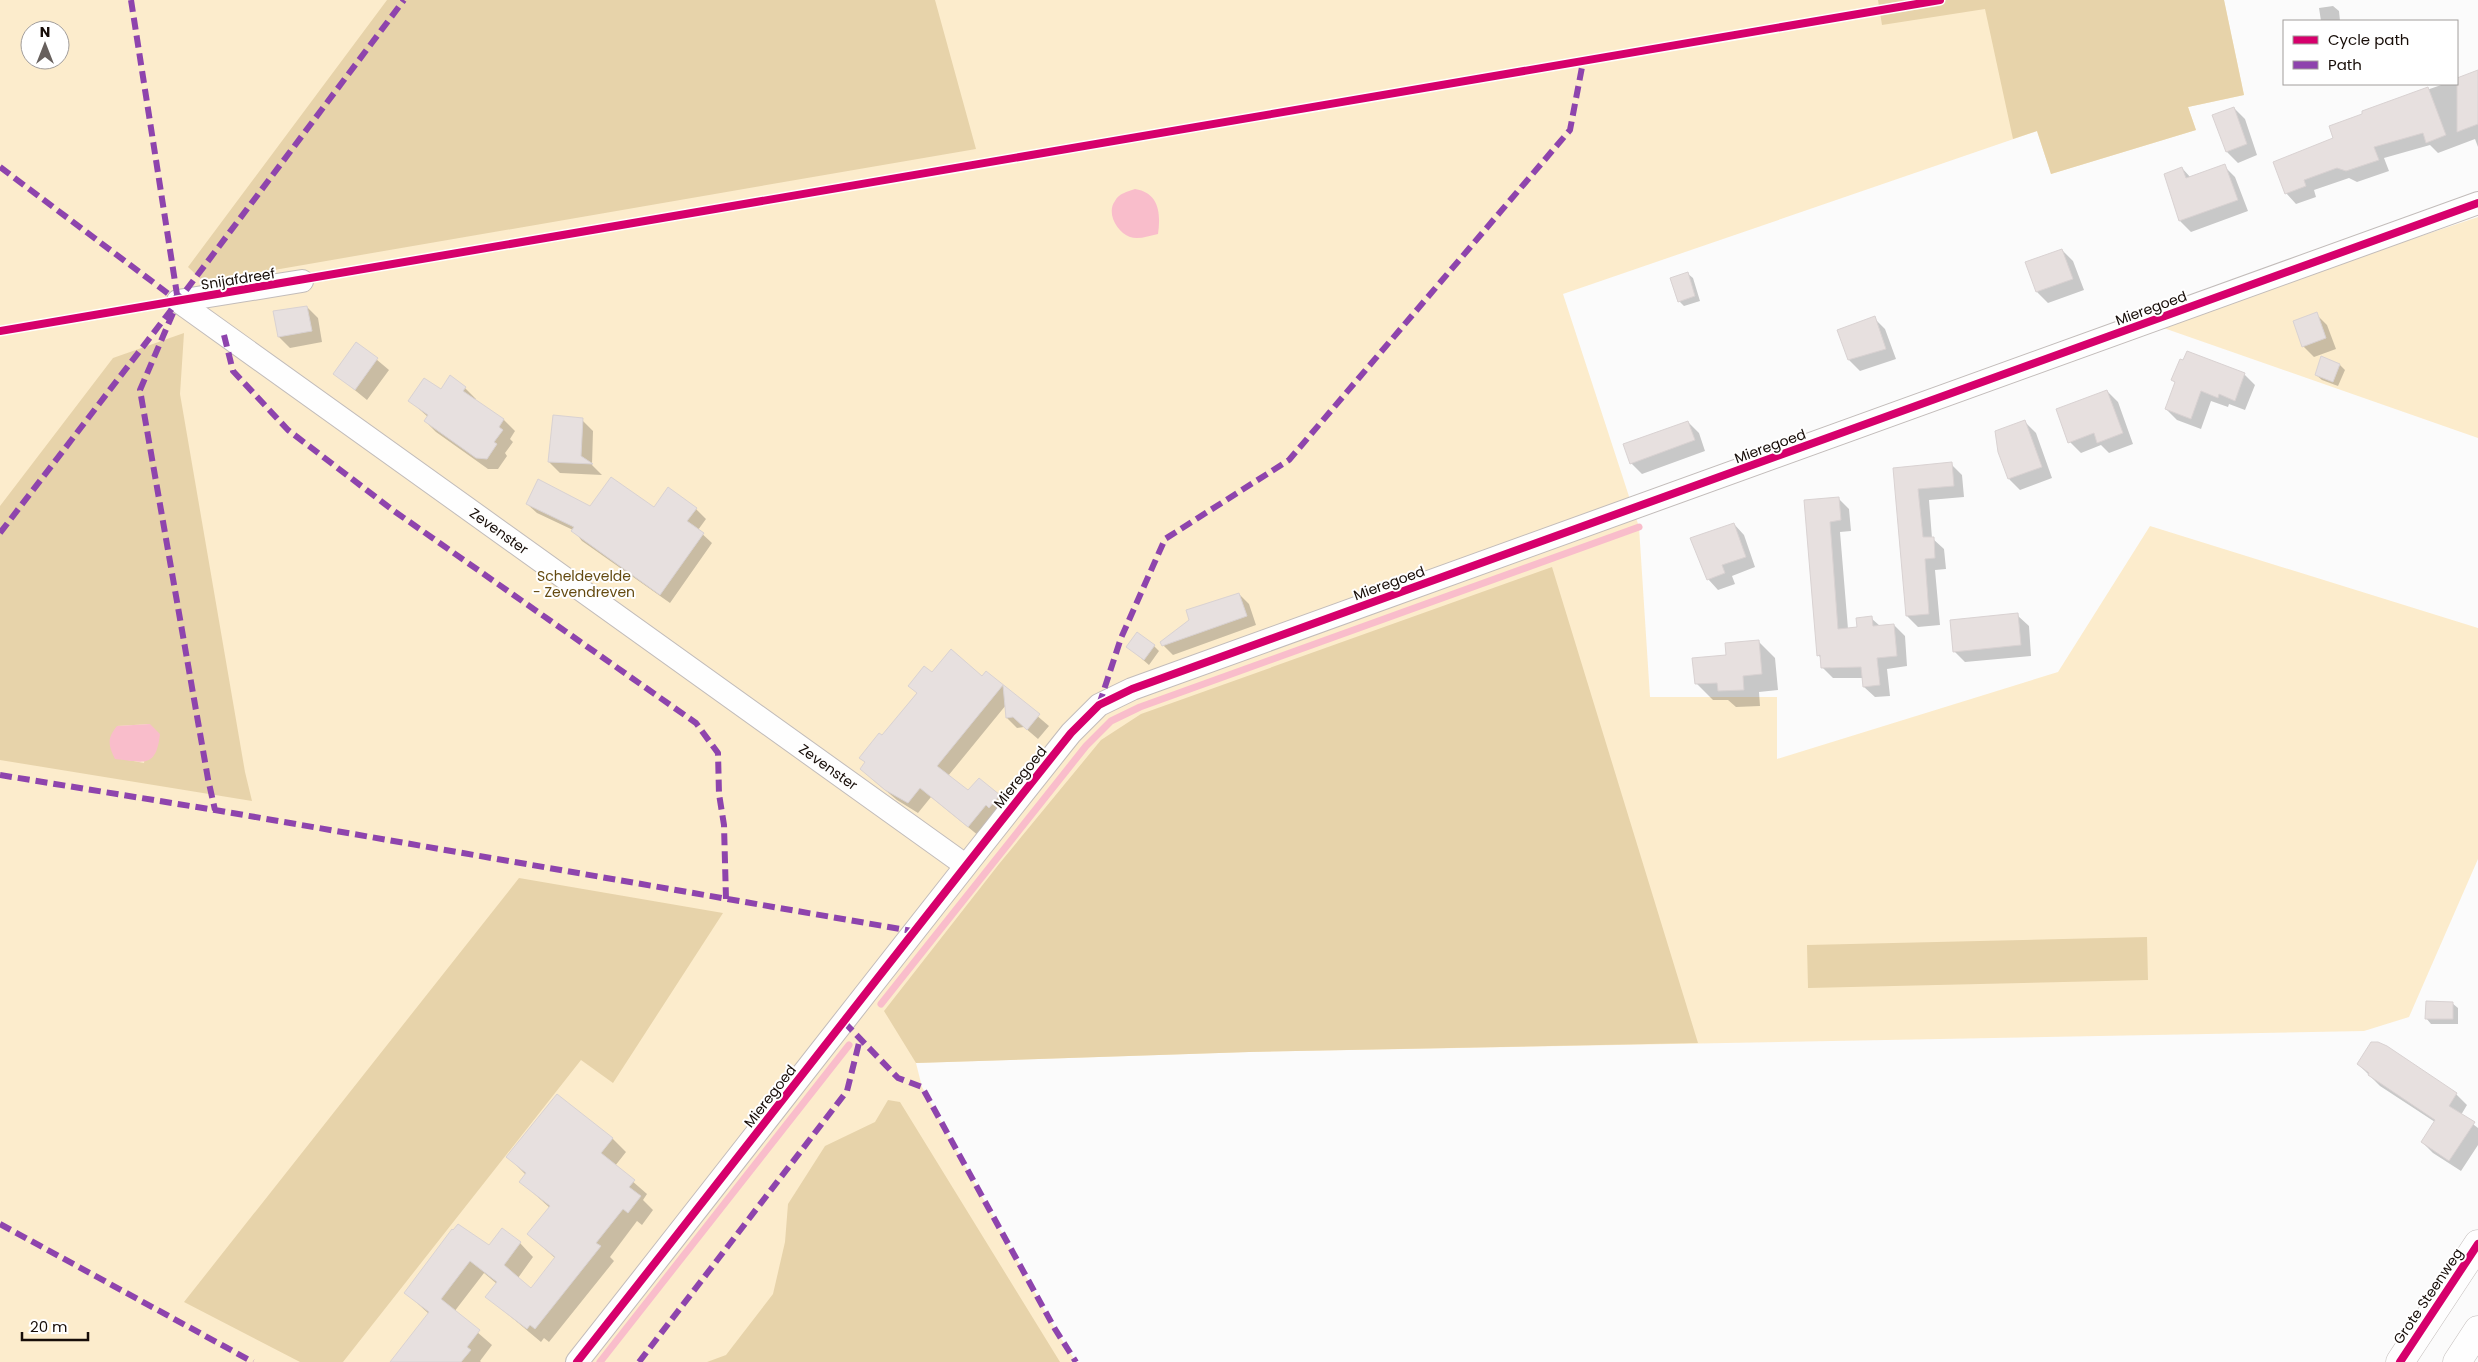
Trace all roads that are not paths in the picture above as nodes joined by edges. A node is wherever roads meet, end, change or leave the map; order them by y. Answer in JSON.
{"nodes":[{"id":1,"x":2478,"y":203,"type":"edge"},
{"id":2,"x":302,"y":281,"type":"dead end"},
{"id":3,"x":178,"y":301,"type":"joint"},
{"id":4,"x":966,"y":865,"type":"junction"},
{"id":5,"x":2478,"y":1244,"type":"edge"},
{"id":6,"x":2478,"y":1330,"type":"edge"},
{"id":7,"x":576,"y":1362,"type":"edge"},
{"id":8,"x":2400,"y":1362,"type":"edge"},
{"id":9,"x":2457,"y":1362,"type":"edge"}],
"edges":[{"from":1,"to":4,"type":"street","name":"Mieregoed"},
{"from":2,"to":3,"type":"street","name":"Snijafdreef"},
{"from":3,"to":4,"type":"street","name":"Zevenster"},
{"from":4,"to":7,"type":"street","name":"Mieregoed"},
{"from":5,"to":8,"type":"highway","name":"Grote Steenweg"},
{"from":6,"to":9,"type":"highway"}]}
